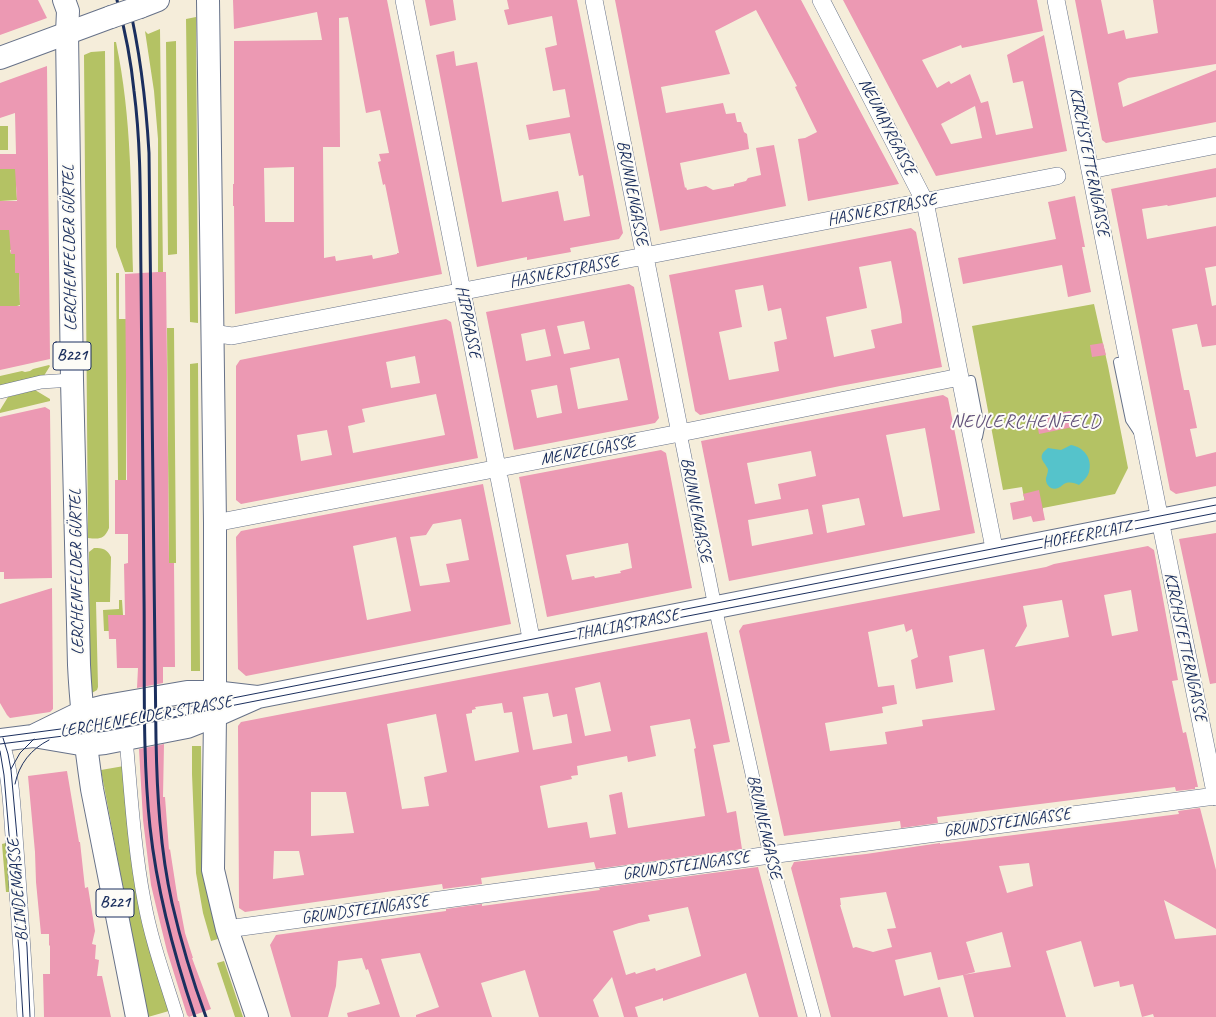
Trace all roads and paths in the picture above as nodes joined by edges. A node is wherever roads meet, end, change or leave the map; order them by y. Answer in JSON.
{"nodes":[{"id":1,"x":64,"y":0,"type":"edge"},
{"id":2,"x":208,"y":0,"type":"edge"},
{"id":3,"x":404,"y":0,"type":"edge"},
{"id":4,"x":594,"y":0,"type":"edge"},
{"id":5,"x":821,"y":0,"type":"edge"},
{"id":6,"x":1056,"y":0,"type":"edge"},
{"id":7,"x":149,"y":3,"type":"edge"},
{"id":8,"x":67,"y":33,"type":"junction"},
{"id":9,"x":0,"y":58,"type":"edge"},
{"id":10,"x":1216,"y":145,"type":"edge"},
{"id":11,"x":1090,"y":170,"type":"junction"},
{"id":12,"x":1057,"y":176,"type":"dead end"},
{"id":13,"x":925,"y":202,"type":"junction"},
{"id":14,"x":645,"y":256,"type":"junction"},
{"id":15,"x":462,"y":291,"type":"junction"},
{"id":16,"x":212,"y":333,"type":"junction"},
{"id":17,"x":1118,"y":362,"type":"dead end"},
{"id":18,"x":966,"y":379,"type":"junction"},
{"id":19,"x":72,"y":380,"type":"junction"},
{"id":20,"x":0,"y":392,"type":"edge"},
{"id":21,"x":680,"y":433,"type":"junction"},
{"id":22,"x":1143,"y":438,"type":"junction"},
{"id":23,"x":497,"y":468,"type":"junction"},
{"id":24,"x":1216,"y":509,"type":"edge"},
{"id":25,"x":1160,"y":520,"type":"junction"},
{"id":26,"x":215,"y":523,"type":"junction"},
{"id":27,"x":995,"y":553,"type":"junction"},
{"id":28,"x":715,"y":607,"type":"junction"},
{"id":29,"x":532,"y":643,"type":"junction"},
{"id":30,"x":215,"y":705,"type":"junction"},
{"id":31,"x":84,"y":729,"type":"junction"},
{"id":32,"x":33,"y":736,"type":"junction"},
{"id":33,"x":126,"y":739,"type":"junction"},
{"id":34,"x":0,"y":740,"type":"edge"},
{"id":35,"x":1216,"y":796,"type":"edge"},
{"id":36,"x":770,"y":855,"type":"junction"},
{"id":37,"x":227,"y":929,"type":"junction"},
{"id":38,"x":26,"y":1017,"type":"edge"},
{"id":39,"x":137,"y":1017,"type":"edge"},
{"id":40,"x":177,"y":1017,"type":"edge"},
{"id":41,"x":257,"y":1017,"type":"edge"},
{"id":42,"x":814,"y":1017,"type":"edge"}],
"edges":[{"from":1,"to":8,"type":"main road","name":"LERCHENFELDER GÜRTEL","number":"B221"},
{"from":2,"to":16,"type":"main road"},
{"from":3,"to":15,"type":"street","name":"HIPPGASSE"},
{"from":4,"to":14,"type":"street","name":"BRUNNENGASSE"},
{"from":5,"to":13,"type":"street","name":"NEUMAYRGASSE"},
{"from":6,"to":11,"type":"street","name":"KIRCHSTETTERNGASSE"},
{"from":7,"to":8,"type":"main road","bridge":true},
{"from":8,"to":9,"type":"main road"},
{"from":8,"to":19,"type":"main road","name":"LERCHENFELDER GÜRTEL","number":"B221"},
{"from":10,"to":11,"type":"street"},
{"from":11,"to":22,"type":"street","name":"KIRCHSTETTERNGASSE"},
{"from":12,"to":13,"type":"street","name":"HASNERSTRASSE"},
{"from":13,"to":14,"type":"street","name":"HASNERSTRASSE"},
{"from":13,"to":18,"type":"street","name":"NEUMAYRGASSE"},
{"from":14,"to":15,"type":"street","name":"HASNERSTRASSE"},
{"from":14,"to":21,"type":"street","name":"BRUNNENGASSE"},
{"from":15,"to":16,"type":"street","name":"HASNERSTRASSE"},
{"from":15,"to":23,"type":"street","name":"HIPPGASSE"},
{"from":16,"to":26,"type":"main road"},
{"from":17,"to":22,"type":"lane"},
{"from":18,"to":21,"type":"street","name":"MENZELGASSE"},
{"from":18,"to":27,"type":"street"},
{"from":19,"to":20,"type":"street"},
{"from":19,"to":31,"type":"main road","name":"LERCHENFELDER GÜRTEL","number":"B221"},
{"from":21,"to":23,"type":"street","name":"MENZELGASSE"},
{"from":21,"to":28,"type":"street","name":"BRUNNENGASSE"},
{"from":22,"to":25,"type":"street"},
{"from":23,"to":26,"type":"street","name":"MENZELGASSE"},
{"from":23,"to":29,"type":"street","name":"HIPPGASSE"},
{"from":24,"to":25,"type":"main road"},
{"from":25,"to":27,"type":"main road","name":"HOFFERPLATZ"},
{"from":25,"to":35,"type":"street","name":"KIRCHSTETTERNGASSE"},
{"from":26,"to":30,"type":"main road"},
{"from":27,"to":28,"type":"main road","name":"THALIASTRASSE"},
{"from":28,"to":29,"type":"main road","name":"THALIASTRASSE"},
{"from":28,"to":36,"type":"street","name":"BRUNNENGASSE"},
{"from":29,"to":30,"type":"main road","name":"THALIASTRASSE"},
{"from":30,"to":31,"type":"main road"},
{"from":30,"to":33,"type":"main road"},
{"from":30,"to":37,"type":"main road"},
{"from":31,"to":32,"type":"main road","name":"LERCHENFELDER STRASSE"},
{"from":31,"to":32,"type":"main road","name":"LERCHENFELDER STRASSE"},
{"from":31,"to":33,"type":"main road"},
{"from":31,"to":39,"type":"main road","name":"LERCHENFELDER GÜRTEL","number":"B221"},
{"from":32,"to":34,"type":"main road","name":"LERCHENFELDER STRASSE"},
{"from":33,"to":40,"type":"street"},
{"from":34,"to":38,"type":"street","name":"BLINDENGASSE"},
{"from":35,"to":36,"type":"street","name":"GRUNDSTEINGASSE"},
{"from":36,"to":37,"type":"street","name":"GRUNDSTEINGASSE"},
{"from":36,"to":42,"type":"street","name":"BRUNNENGASSE"},
{"from":37,"to":41,"type":"main road"}]}
